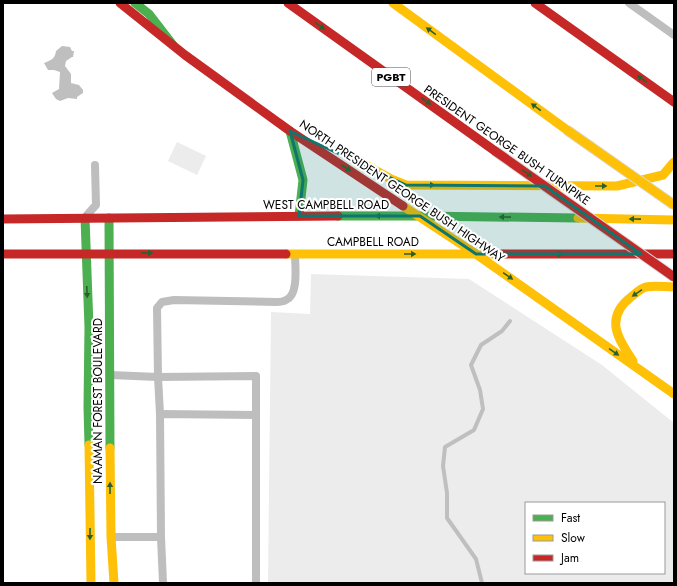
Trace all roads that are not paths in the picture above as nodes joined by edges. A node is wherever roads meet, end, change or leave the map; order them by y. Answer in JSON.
{"nodes":[{"id":1,"x":120,"y":3,"type":"edge"},
{"id":2,"x":135,"y":3,"type":"edge"},
{"id":3,"x":288,"y":3,"type":"edge"},
{"id":4,"x":392,"y":3,"type":"edge"},
{"id":5,"x":535,"y":3,"type":"edge"},
{"id":6,"x":629,"y":3,"type":"edge"},
{"id":7,"x":674,"y":35,"type":"edge"},
{"id":8,"x":173,"y":45,"type":"junction"},
{"id":9,"x":672,"y":100,"type":"edge"},
{"id":10,"x":674,"y":109,"type":"edge"},
{"id":11,"x":290,"y":131,"type":"junction"},
{"id":12,"x":339,"y":153,"type":"dead end"},
{"id":13,"x":353,"y":159,"type":"dead end"},
{"id":14,"x":674,"y":162,"type":"edge"},
{"id":15,"x":95,"y":165,"type":"dead end"},
{"id":16,"x":96,"y":205,"type":"junction"},
{"id":17,"x":674,"y":206,"type":"edge"},
{"id":18,"x":299,"y":216,"type":"junction"},
{"id":19,"x":420,"y":216,"type":"junction"},
{"id":20,"x":85,"y":218,"type":"junction"},
{"id":21,"x":109,"y":218,"type":"junction"},
{"id":22,"x":3,"y":219,"type":"edge"},
{"id":23,"x":674,"y":220,"type":"edge"},
{"id":24,"x":85,"y":253,"type":"junction"},
{"id":25,"x":108,"y":253,"type":"junction"},
{"id":26,"x":3,"y":254,"type":"edge"},
{"id":27,"x":295,"y":254,"type":"junction"},
{"id":28,"x":476,"y":254,"type":"junction"},
{"id":29,"x":674,"y":254,"type":"edge"},
{"id":30,"x":674,"y":277,"type":"edge"},
{"id":31,"x":674,"y":287,"type":"edge"},
{"id":32,"x":640,"y":370,"type":"junction"},
{"id":33,"x":110,"y":375,"type":"junction"},
{"id":34,"x":158,"y":377,"type":"junction"},
{"id":35,"x":674,"y":394,"type":"edge"},
{"id":36,"x":160,"y":414,"type":"junction"},
{"id":37,"x":256,"y":415,"type":"junction"},
{"id":38,"x":90,"y":485,"type":"junction"},
{"id":39,"x":111,"y":537,"type":"junction"},
{"id":40,"x":161,"y":537,"type":"junction"},
{"id":41,"x":91,"y":583,"type":"edge"},
{"id":42,"x":114,"y":583,"type":"edge"},
{"id":43,"x":163,"y":583,"type":"edge"},
{"id":44,"x":256,"y":583,"type":"edge"}],
"edges":[{"from":1,"to":8,"type":"main road","name":"NORTH PRESIDENT GEORGE BUSH HIGHWAY"},
{"from":2,"to":8,"type":"main road"},
{"from":3,"to":30,"type":"main road","name":"PRESIDENT GEORGE BUSH TURNPIKE","number":"PGBT","one_way":true,"bridge":true},
{"from":17,"to":4,"type":"main road","one_way":true,"bridge":true},
{"from":9,"to":5,"type":"main road","one_way":true},
{"from":6,"to":7,"type":"lane"},
{"from":8,"to":11,"type":"main road","name":"NORTH PRESIDENT GEORGE BUSH HIGHWAY"},
{"from":9,"to":10,"type":"main road"},
{"from":11,"to":12,"type":"main road"},
{"from":11,"to":18,"type":"main road"},
{"from":11,"to":19,"type":"main road","name":"NORTH PRESIDENT GEORGE BUSH HIGHWAY","one_way":true},
{"from":13,"to":14,"type":"main road","one_way":true},
{"from":15,"to":16,"type":"lane"},
{"from":16,"to":20,"type":"lane"},
{"from":16,"to":21,"type":"lane"},
{"from":19,"to":18,"type":"main road","name":"WEST CAMPBELL ROAD","one_way":true},
{"from":18,"to":21,"type":"main road","name":"WEST CAMPBELL ROAD"},
{"from":23,"to":19,"type":"main road","name":"WEST CAMPBELL ROAD","one_way":true},
{"from":19,"to":28,"type":"main road","name":"NORTH PRESIDENT GEORGE BUSH HIGHWAY"},
{"from":20,"to":21,"type":"main road","name":"WEST CAMPBELL ROAD"},
{"from":20,"to":22,"type":"main road","name":"WEST CAMPBELL ROAD"},
{"from":20,"to":24,"type":"main road","name":"NAAMAN FOREST BOULEVARD"},
{"from":21,"to":25,"type":"main road","name":"NAAMAN FOREST BOULEVARD"},
{"from":24,"to":25,"type":"main road"},
{"from":24,"to":26,"type":"main road"},
{"from":24,"to":38,"type":"main road","name":"NAAMAN FOREST BOULEVARD","one_way":true},
{"from":25,"to":27,"type":"main road","name":"CAMPBELL ROAD","one_way":true},
{"from":25,"to":33,"type":"main road","name":"NAAMAN FOREST BOULEVARD"},
{"from":27,"to":28,"type":"main road","name":"CAMPBELL ROAD","one_way":true},
{"from":27,"to":34,"type":"lane"},
{"from":28,"to":29,"type":"main road","one_way":true},
{"from":28,"to":32,"type":"main road","name":"NORTH PRESIDENT GEORGE BUSH HIGHWAY","one_way":true},
{"from":31,"to":32,"type":"main road","one_way":true},
{"from":32,"to":35,"type":"main road","name":"NORTH PRESIDENT GEORGE BUSH HIGHWAY"},
{"from":33,"to":34,"type":"lane"},
{"from":39,"to":33,"type":"main road","name":"NAAMAN FOREST BOULEVARD","one_way":true},
{"from":34,"to":36,"type":"lane"},
{"from":34,"to":37,"type":"lane"},
{"from":36,"to":37,"type":"lane"},
{"from":36,"to":40,"type":"lane"},
{"from":37,"to":44,"type":"lane"},
{"from":38,"to":39,"type":"main road"},
{"from":38,"to":41,"type":"main road","name":"NAAMAN FOREST BOULEVARD","one_way":true},
{"from":39,"to":40,"type":"lane"},
{"from":39,"to":42,"type":"main road","name":"NAAMAN FOREST BOULEVARD"},
{"from":40,"to":43,"type":"lane"}]}
